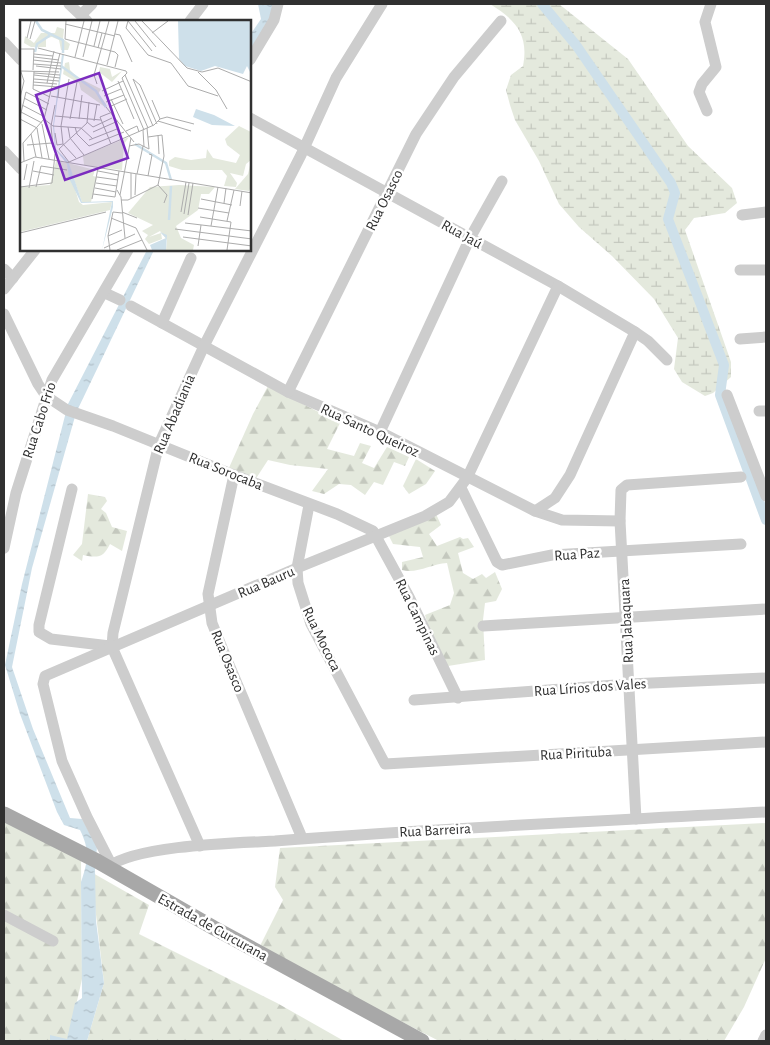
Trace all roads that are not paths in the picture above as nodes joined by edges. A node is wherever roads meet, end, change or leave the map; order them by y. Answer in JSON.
{"nodes":[{"id":1,"x":69,"y":4,"type":"edge"},
{"id":2,"x":92,"y":4,"type":"edge"},
{"id":3,"x":204,"y":4,"type":"edge"},
{"id":4,"x":278,"y":4,"type":"edge"},
{"id":5,"x":382,"y":4,"type":"edge"},
{"id":6,"x":711,"y":4,"type":"edge"},
{"id":7,"x":84,"y":18,"type":"edge"},
{"id":8,"x":191,"y":20,"type":"edge"},
{"id":9,"x":501,"y":21,"type":"dead end"},
{"id":10,"x":4,"y":42,"type":"edge"},
{"id":11,"x":251,"y":58,"type":"edge"},
{"id":12,"x":20,"y":59,"type":"edge"},
{"id":13,"x":707,"y":111,"type":"dead end"},
{"id":14,"x":251,"y":119,"type":"edge"},
{"id":15,"x":304,"y":147,"type":"junction"},
{"id":16,"x":4,"y":151,"type":"edge"},
{"id":17,"x":20,"y":168,"type":"edge"},
{"id":18,"x":502,"y":181,"type":"dead end"},
{"id":19,"x":388,"y":192,"type":"junction"},
{"id":20,"x":766,"y":212,"type":"edge"},
{"id":21,"x":742,"y":215,"type":"dead end"},
{"id":22,"x":470,"y":238,"type":"junction"},
{"id":23,"x":34,"y":251,"type":"edge"},
{"id":24,"x":127,"y":251,"type":"edge"},
{"id":25,"x":191,"y":258,"type":"dead end"},
{"id":26,"x":4,"y":268,"type":"edge"},
{"id":27,"x":740,"y":270,"type":"dead end"},
{"id":28,"x":766,"y":270,"type":"edge"},
{"id":29,"x":13,"y":278,"type":"junction"},
{"id":30,"x":558,"y":286,"type":"junction"},
{"id":31,"x":4,"y":289,"type":"edge"},
{"id":32,"x":105,"y":293,"type":"junction"},
{"id":33,"x":120,"y":300,"type":"dead end"},
{"id":34,"x":131,"y":306,"type":"dead end"},
{"id":35,"x":4,"y":314,"type":"edge"},
{"id":36,"x":162,"y":323,"type":"junction"},
{"id":37,"x":635,"y":332,"type":"junction"},
{"id":38,"x":766,"y":337,"type":"edge"},
{"id":39,"x":740,"y":339,"type":"dead end"},
{"id":40,"x":204,"y":346,"type":"junction"},
{"id":41,"x":667,"y":360,"type":"dead end"},
{"id":42,"x":288,"y":392,"type":"junction"},
{"id":43,"x":727,"y":395,"type":"dead end"},
{"id":44,"x":46,"y":396,"type":"junction"},
{"id":45,"x":380,"y":432,"type":"junction"},
{"id":46,"x":159,"y":444,"type":"junction"},
{"id":47,"x":234,"y":475,"type":"junction"},
{"id":48,"x":741,"y":477,"type":"dead end"},
{"id":49,"x":464,"y":483,"type":"junction"},
{"id":50,"x":72,"y":489,"type":"dead end"},
{"id":51,"x":766,"y":496,"type":"edge"},
{"id":52,"x":309,"y":505,"type":"junction"},
{"id":53,"x":535,"y":511,"type":"junction"},
{"id":54,"x":620,"y":521,"type":"junction"},
{"id":55,"x":377,"y":537,"type":"junction"},
{"id":56,"x":741,"y":544,"type":"dead end"},
{"id":57,"x":4,"y":548,"type":"edge"},
{"id":58,"x":621,"y":550,"type":"junction"},
{"id":59,"x":297,"y":568,"type":"junction"},
{"id":60,"x":209,"y":606,"type":"junction"},
{"id":61,"x":766,"y":609,"type":"edge"},
{"id":62,"x":626,"y":618,"type":"junction"},
{"id":63,"x":483,"y":626,"type":"dead end"},
{"id":64,"x":112,"y":647,"type":"junction"},
{"id":65,"x":766,"y":678,"type":"edge"},
{"id":66,"x":629,"y":684,"type":"junction"},
{"id":67,"x":458,"y":698,"type":"junction"},
{"id":68,"x":414,"y":700,"type":"dead end"},
{"id":69,"x":766,"y":742,"type":"edge"},
{"id":70,"x":634,"y":750,"type":"junction"},
{"id":71,"x":385,"y":764,"type":"joint"},
{"id":72,"x":766,"y":812,"type":"edge"},
{"id":73,"x":4,"y":814,"type":"edge"},
{"id":74,"x":636,"y":819,"type":"junction"},
{"id":75,"x":302,"y":838,"type":"junction"},
{"id":76,"x":200,"y":846,"type":"junction"},
{"id":77,"x":106,"y":864,"type":"junction"},
{"id":78,"x":4,"y":915,"type":"edge"},
{"id":79,"x":53,"y":941,"type":"dead end"},
{"id":80,"x":766,"y":1035,"type":"edge"},
{"id":81,"x":413,"y":1039,"type":"edge"},
{"id":82,"x":763,"y":1041,"type":"edge"}],
"edges":[{"from":1,"to":7,"type":"street"},
{"from":2,"to":7,"type":"street"},
{"from":3,"to":8,"type":"street"},
{"from":4,"to":11,"type":"street"},
{"from":5,"to":15,"type":"street","name":"Rua Abadiania"},
{"from":6,"to":13,"type":"street"},
{"from":9,"to":19,"type":"street","name":"Rua Osasco"},
{"from":10,"to":12,"type":"street"},
{"from":14,"to":15,"type":"street","name":"Rua Jaú"},
{"from":15,"to":19,"type":"street","name":"Rua Jaú"},
{"from":15,"to":40,"type":"street","name":"Rua Abadiania"},
{"from":16,"to":17,"type":"street"},
{"from":18,"to":22,"type":"street"},
{"from":19,"to":22,"type":"street","name":"Rua Jaú"},
{"from":19,"to":42,"type":"street","name":"Rua Osasco"},
{"from":20,"to":21,"type":"street"},
{"from":22,"to":30,"type":"street","name":"Rua Jaú"},
{"from":22,"to":45,"type":"street"},
{"from":23,"to":29,"type":"street"},
{"from":24,"to":32,"type":"street","name":"Rua Cabo Frio"},
{"from":25,"to":36,"type":"street"},
{"from":26,"to":29,"type":"street"},
{"from":27,"to":28,"type":"street"},
{"from":29,"to":31,"type":"street"},
{"from":30,"to":37,"type":"street","name":"Rua Jaú"},
{"from":30,"to":49,"type":"street","name":"Rua Bauru"},
{"from":32,"to":33,"type":"street"},
{"from":32,"to":44,"type":"street","name":"Rua Cabo Frio"},
{"from":34,"to":36,"type":"street","name":"Rua Santo Queiroz"},
{"from":35,"to":44,"type":"street"},
{"from":36,"to":40,"type":"street","name":"Rua Santo Queiroz"},
{"from":37,"to":41,"type":"street","name":"Rua Jaú"},
{"from":37,"to":53,"type":"street"},
{"from":38,"to":39,"type":"street"},
{"from":40,"to":42,"type":"street","name":"Rua Santo Queiroz"},
{"from":40,"to":46,"type":"street","name":"Rua Abadiania"},
{"from":42,"to":45,"type":"street","name":"Rua Santo Queiroz"},
{"from":43,"to":51,"type":"street"},
{"from":44,"to":46,"type":"street","name":"Rua Sorocaba"},
{"from":44,"to":57,"type":"street","name":"Rua Cabo Frio"},
{"from":45,"to":49,"type":"street","name":"Rua Santo Queiroz"},
{"from":46,"to":47,"type":"street","name":"Rua Sorocaba"},
{"from":46,"to":64,"type":"street","name":"Rua Abadiania"},
{"from":47,"to":52,"type":"street","name":"Rua Sorocaba"},
{"from":47,"to":60,"type":"street","name":"Rua Osasco"},
{"from":48,"to":54,"type":"street","name":"Rua Jabaquara"},
{"from":49,"to":53,"type":"street","name":"Rua Santo Queiroz"},
{"from":49,"to":55,"type":"street","name":"Rua Bauru"},
{"from":49,"to":58,"type":"street","name":"Rua Paz"},
{"from":50,"to":64,"type":"street"},
{"from":52,"to":55,"type":"street","name":"Rua Sorocaba"},
{"from":52,"to":59,"type":"street","name":"Rua Mococa"},
{"from":53,"to":54,"type":"street","name":"Rua Santo Queiroz"},
{"from":54,"to":58,"type":"street","name":"Rua Jabaquara"},
{"from":55,"to":59,"type":"street","name":"Rua Bauru"},
{"from":55,"to":67,"type":"street","name":"Rua Campinas"},
{"from":56,"to":58,"type":"street","name":"Rua Paz"},
{"from":58,"to":62,"type":"street","name":"Rua Jabaquara"},
{"from":59,"to":60,"type":"street","name":"Rua Bauru"},
{"from":59,"to":71,"type":"street","name":"Rua Mococa"},
{"from":60,"to":64,"type":"street","name":"Rua Bauru"},
{"from":60,"to":75,"type":"street","name":"Rua Osasco"},
{"from":61,"to":62,"type":"street"},
{"from":62,"to":63,"type":"street"},
{"from":62,"to":66,"type":"street","name":"Rua Jabaquara"},
{"from":64,"to":76,"type":"street"},
{"from":64,"to":77,"type":"street","name":"Rua Bauru"},
{"from":65,"to":66,"type":"street","name":"Rua Lírios dos Vales"},
{"from":66,"to":67,"type":"street","name":"Rua Lírios dos Vales"},
{"from":66,"to":70,"type":"street","name":"Rua Jabaquara"},
{"from":67,"to":68,"type":"street","name":"Rua Lírios dos Vales"},
{"from":69,"to":70,"type":"street","name":"Rua Pirituba"},
{"from":70,"to":71,"type":"street","name":"Rua Pirituba"},
{"from":70,"to":74,"type":"street","name":"Rua Jabaquara"},
{"from":72,"to":74,"type":"street","name":"Rua Barreira"},
{"from":73,"to":77,"type":"main road","name":"Estrada de Curcurana"},
{"from":74,"to":75,"type":"street","name":"Rua Barreira"},
{"from":75,"to":76,"type":"street","name":"Rua Barreira"},
{"from":76,"to":77,"type":"street","name":"Rua Barreira"},
{"from":77,"to":81,"type":"main road","name":"Estrada de Curcurana"},
{"from":78,"to":79,"type":"street"},
{"from":80,"to":82,"type":"street"}]}
